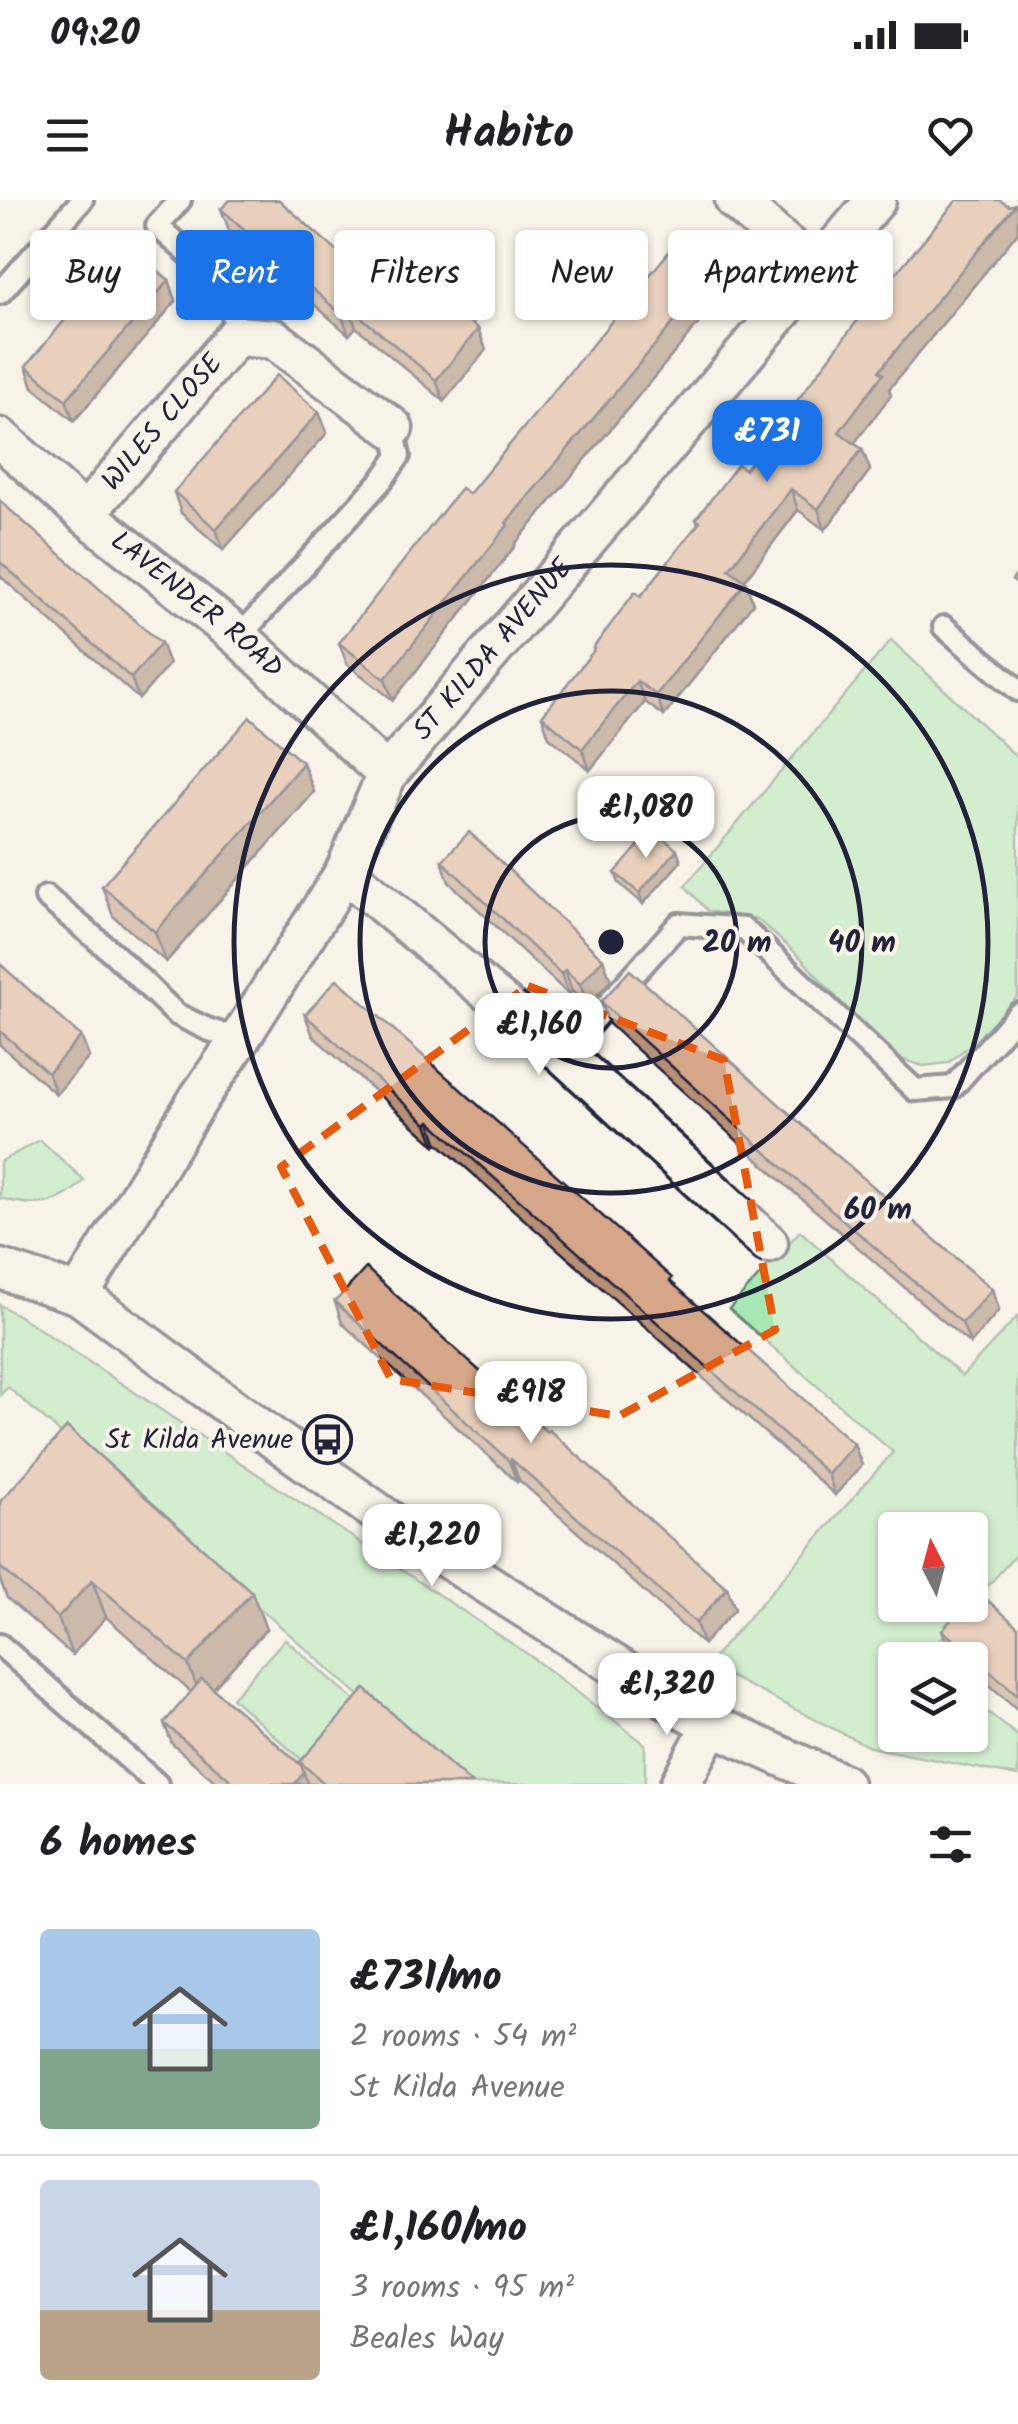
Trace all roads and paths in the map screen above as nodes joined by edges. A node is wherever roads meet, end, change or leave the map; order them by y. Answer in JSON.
{"nodes":[{"id":1,"x":82,"y":200,"type":"edge"},
{"id":2,"x":180,"y":200,"type":"edge"},
{"id":3,"x":736,"y":200,"type":"edge"},
{"id":4,"x":876,"y":200,"type":"edge"},
{"id":5,"x":1002,"y":200,"type":"edge"},
{"id":6,"x":1018,"y":212,"type":"edge"},
{"id":7,"x":770,"y":230,"type":"edge"},
{"id":8,"x":851,"y":230,"type":"edge"},
{"id":9,"x":0,"y":293,"type":"edge"},
{"id":10,"x":774,"y":320,"type":"edge"},
{"id":11,"x":236,"y":336,"type":"junction"},
{"id":12,"x":394,"y":428,"type":"joint"},
{"id":13,"x":0,"y":438,"type":"edge"},
{"id":14,"x":85,"y":514,"type":"junction"},
{"id":15,"x":944,"y":627,"type":"dead end"},
{"id":16,"x":239,"y":637,"type":"junction"},
{"id":17,"x":1018,"y":690,"type":"edge"},
{"id":18,"x":386,"y":774,"type":"junction"},
{"id":19,"x":345,"y":872,"type":"junction"},
{"id":20,"x":46,"y":896,"type":"dead end"},
{"id":21,"x":1018,"y":1014,"type":"edge"},
{"id":22,"x":239,"y":1040,"type":"junction"},
{"id":23,"x":563,"y":1054,"type":"junction"},
{"id":24,"x":768,"y":1243,"type":"dead end"},
{"id":25,"x":0,"y":1268,"type":"edge"},
{"id":26,"x":79,"y":1294,"type":"junction"},
{"id":27,"x":0,"y":1645,"type":"edge"},
{"id":28,"x":712,"y":1725,"type":"junction"},
{"id":29,"x":157,"y":1784,"type":"edge"},
{"id":30,"x":680,"y":1784,"type":"edge"},
{"id":31,"x":843,"y":1784,"type":"edge"}],
"edges":[{"from":1,"to":9,"type":"lane"},
{"from":2,"to":11,"type":"lane"},
{"from":3,"to":7,"type":"street"},
{"from":4,"to":8,"type":"street","name":"ST KILDA AVENUE"},
{"from":5,"to":6,"type":"lane"},
{"from":10,"to":18,"type":"street","name":"ST KILDA AVENUE"},
{"from":11,"to":12,"type":"street","name":"WILES CLOSE"},
{"from":11,"to":14,"type":"street","name":"WILES CLOSE"},
{"from":12,"to":16,"type":"lane"},
{"from":13,"to":14,"type":"street","name":"LAVENDER ROAD"},
{"from":14,"to":16,"type":"street","name":"LAVENDER ROAD"},
{"from":15,"to":17,"type":"lane"},
{"from":16,"to":18,"type":"street","name":"LAVENDER ROAD"},
{"from":18,"to":19,"type":"street","name":"ST KILDA AVENUE"},
{"from":19,"to":22,"type":"street","name":"ST KILDA AVENUE"},
{"from":19,"to":23,"type":"street"},
{"from":20,"to":22,"type":"lane"},
{"from":21,"to":23,"type":"lane"},
{"from":22,"to":26,"type":"street","name":"ST KILDA AVENUE"},
{"from":23,"to":24,"type":"street"},
{"from":25,"to":26,"type":"street"},
{"from":26,"to":28,"type":"street"},
{"from":27,"to":29,"type":"lane"},
{"from":28,"to":30,"type":"street"},
{"from":28,"to":31,"type":"street"}]}
